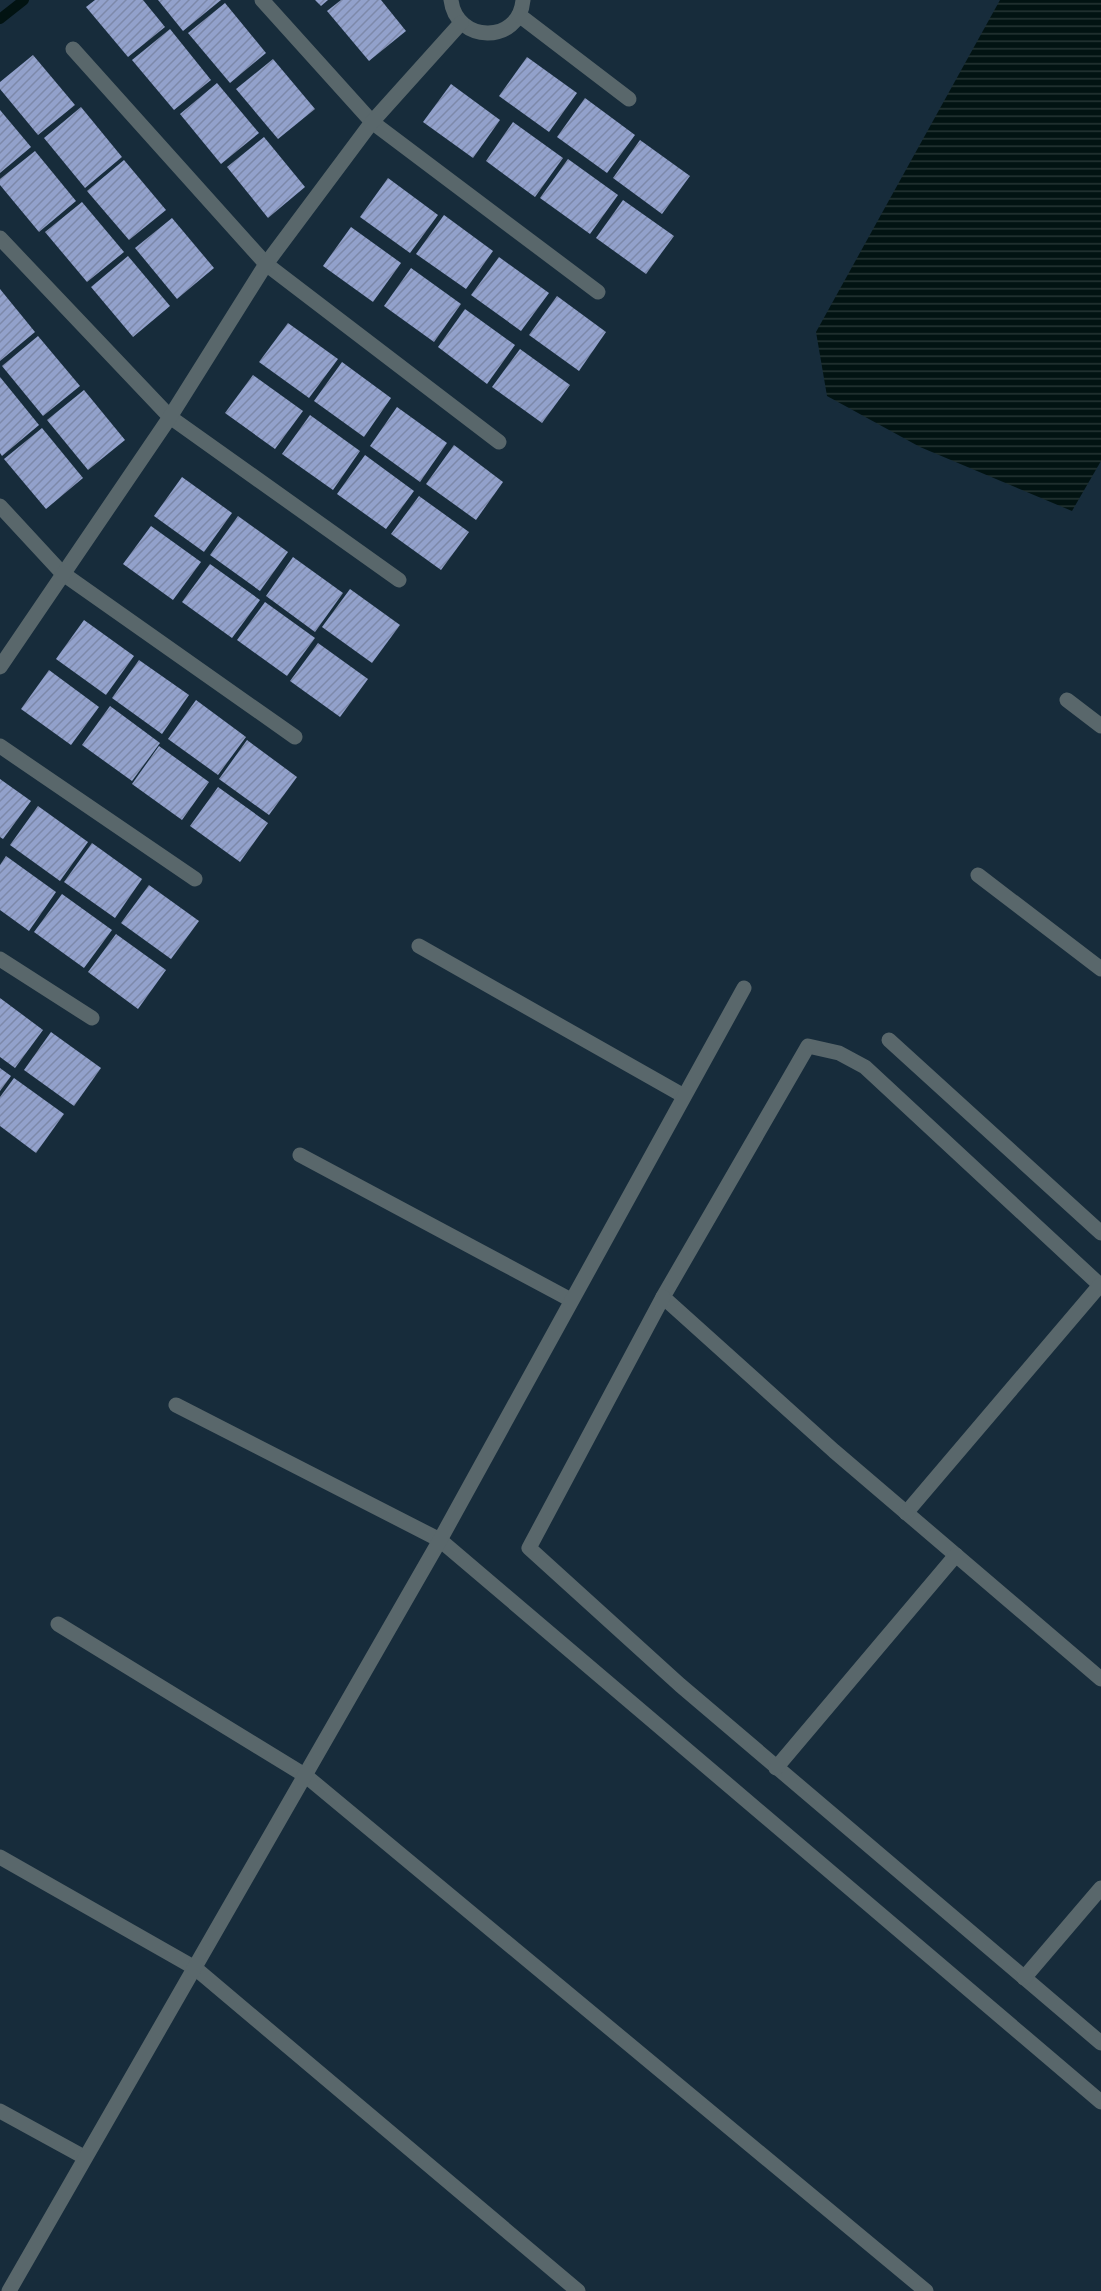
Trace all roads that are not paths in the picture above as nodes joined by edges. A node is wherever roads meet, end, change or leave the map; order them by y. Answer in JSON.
{"nodes":[{"id":1,"x":262,"y":0,"type":"edge"},
{"id":2,"x":451,"y":0,"type":"edge"},
{"id":3,"x":521,"y":7,"type":"edge"},
{"id":4,"x":461,"y":23,"type":"junction"},
{"id":5,"x":73,"y":49,"type":"dead end"},
{"id":6,"x":629,"y":99,"type":"dead end"},
{"id":7,"x":372,"y":122,"type":"junction"},
{"id":8,"x":0,"y":238,"type":"edge"},
{"id":9,"x":266,"y":264,"type":"junction"},
{"id":10,"x":598,"y":292,"type":"dead end"},
{"id":11,"x":170,"y":417,"type":"junction"},
{"id":12,"x":499,"y":442,"type":"dead end"},
{"id":13,"x":0,"y":506,"type":"edge"},
{"id":14,"x":62,"y":573,"type":"junction"},
{"id":15,"x":399,"y":580,"type":"dead end"},
{"id":16,"x":0,"y":667,"type":"edge"},
{"id":17,"x":1067,"y":700,"type":"dead end"},
{"id":18,"x":1101,"y":726,"type":"edge"},
{"id":19,"x":295,"y":737,"type":"dead end"},
{"id":20,"x":0,"y":746,"type":"edge"},
{"id":21,"x":978,"y":875,"type":"dead end"},
{"id":22,"x":195,"y":879,"type":"dead end"},
{"id":23,"x":419,"y":946,"type":"dead end"},
{"id":24,"x":0,"y":959,"type":"edge"},
{"id":25,"x":1101,"y":969,"type":"edge"},
{"id":26,"x":744,"y":988,"type":"dead end"},
{"id":27,"x":92,"y":1018,"type":"dead end"},
{"id":28,"x":889,"y":1040,"type":"dead end"},
{"id":29,"x":684,"y":1096,"type":"junction"},
{"id":30,"x":300,"y":1155,"type":"dead end"},
{"id":31,"x":1101,"y":1233,"type":"edge"},
{"id":32,"x":1100,"y":1286,"type":"edge"},
{"id":33,"x":663,"y":1297,"type":"junction"},
{"id":34,"x":571,"y":1300,"type":"junction"},
{"id":35,"x":176,"y":1405,"type":"dead end"},
{"id":36,"x":906,"y":1513,"type":"junction"},
{"id":37,"x":440,"y":1540,"type":"junction"},
{"id":38,"x":956,"y":1555,"type":"junction"},
{"id":39,"x":58,"y":1624,"type":"dead end"},
{"id":40,"x":1101,"y":1679,"type":"edge"},
{"id":41,"x":776,"y":1767,"type":"junction"},
{"id":42,"x":306,"y":1776,"type":"junction"},
{"id":43,"x":0,"y":1857,"type":"edge"},
{"id":44,"x":1101,"y":1888,"type":"edge"},
{"id":45,"x":195,"y":1968,"type":"junction"},
{"id":46,"x":1024,"y":1978,"type":"junction"},
{"id":47,"x":1101,"y":2043,"type":"edge"},
{"id":48,"x":1101,"y":2102,"type":"edge"},
{"id":49,"x":0,"y":2110,"type":"edge"},
{"id":50,"x":84,"y":2157,"type":"junction"},
{"id":51,"x":9,"y":2291,"type":"edge"},
{"id":52,"x":578,"y":2291,"type":"edge"},
{"id":53,"x":926,"y":2291,"type":"edge"}],
"edges":[{"from":1,"to":7,"type":"street"},
{"from":2,"to":4,"type":"street"},
{"from":3,"to":4,"type":"street"},
{"from":3,"to":6,"type":"street"},
{"from":4,"to":7,"type":"street"},
{"from":5,"to":9,"type":"street"},
{"from":7,"to":9,"type":"street"},
{"from":7,"to":10,"type":"street"},
{"from":8,"to":11,"type":"street"},
{"from":9,"to":11,"type":"street"},
{"from":9,"to":12,"type":"street"},
{"from":11,"to":14,"type":"street"},
{"from":11,"to":15,"type":"street"},
{"from":13,"to":14,"type":"street"},
{"from":14,"to":16,"type":"street"},
{"from":14,"to":19,"type":"street"},
{"from":17,"to":18,"type":"street"},
{"from":20,"to":22,"type":"street"},
{"from":21,"to":25,"type":"street"},
{"from":23,"to":29,"type":"street"},
{"from":24,"to":27,"type":"street"},
{"from":26,"to":29,"type":"street"},
{"from":28,"to":31,"type":"street"},
{"from":29,"to":34,"type":"street"},
{"from":30,"to":34,"type":"street"},
{"from":32,"to":33,"type":"street"},
{"from":32,"to":36,"type":"street"},
{"from":33,"to":36,"type":"street"},
{"from":33,"to":41,"type":"street"},
{"from":34,"to":37,"type":"street"},
{"from":35,"to":37,"type":"street"},
{"from":36,"to":38,"type":"street"},
{"from":37,"to":42,"type":"street"},
{"from":37,"to":48,"type":"street"},
{"from":38,"to":40,"type":"street"},
{"from":38,"to":41,"type":"street"},
{"from":39,"to":42,"type":"street"},
{"from":41,"to":46,"type":"street"},
{"from":42,"to":45,"type":"street"},
{"from":42,"to":53,"type":"street"},
{"from":43,"to":45,"type":"street"},
{"from":44,"to":46,"type":"street"},
{"from":45,"to":50,"type":"street"},
{"from":45,"to":52,"type":"street"},
{"from":46,"to":47,"type":"street"},
{"from":49,"to":50,"type":"street"},
{"from":50,"to":51,"type":"street"}]}
